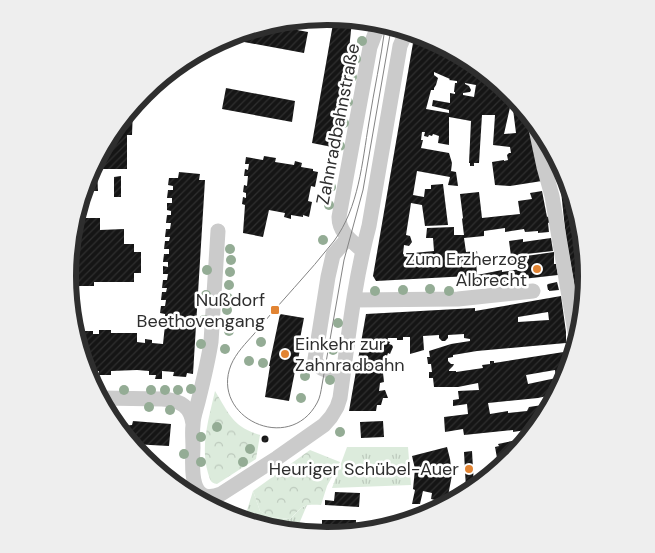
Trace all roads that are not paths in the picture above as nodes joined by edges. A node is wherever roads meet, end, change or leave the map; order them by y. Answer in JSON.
{"nodes":[{"id":1,"x":377,"y":30,"type":"edge"},
{"id":2,"x":404,"y":37,"type":"edge"},
{"id":3,"x":538,"y":139,"type":"edge"},
{"id":4,"x":218,"y":231,"type":"dead end"},
{"id":5,"x":348,"y":238,"type":"junction"},
{"id":6,"x":363,"y":250,"type":"junction"},
{"id":7,"x":533,"y":291,"type":"dead end"},
{"id":8,"x":354,"y":300,"type":"junction"},
{"id":9,"x":574,"y":326,"type":"edge"},
{"id":10,"x":343,"y":372,"type":"junction"},
{"id":11,"x":108,"y":398,"type":"edge"},
{"id":12,"x":193,"y":424,"type":"junction"}],
"edges":[{"from":1,"to":5,"type":"street","name":"Zahnradbahnstraße"},
{"from":2,"to":6,"type":"street"},
{"from":3,"to":9,"type":"street"},
{"from":4,"to":12,"type":"street"},
{"from":5,"to":6,"type":"street"},
{"from":5,"to":10,"type":"street"},
{"from":6,"to":8,"type":"street"},
{"from":7,"to":8,"type":"street"},
{"from":8,"to":10,"type":"street"},
{"from":10,"to":12,"type":"street"},
{"from":11,"to":12,"type":"street"}]}
